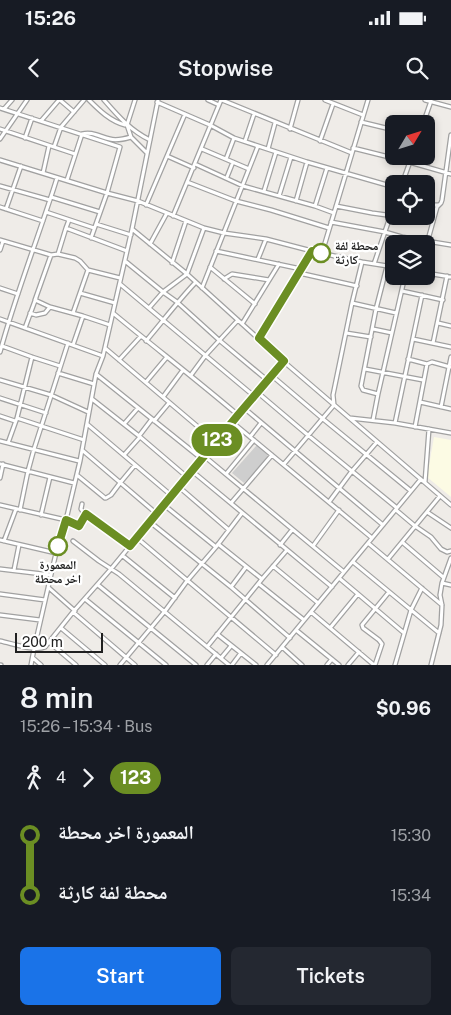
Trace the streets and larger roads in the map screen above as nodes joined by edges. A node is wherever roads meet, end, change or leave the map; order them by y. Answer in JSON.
{"nodes":[{"id":1,"x":12,"y":100,"type":"edge"},
{"id":2,"x":60,"y":100,"type":"edge"},
{"id":3,"x":84,"y":100,"type":"edge"},
{"id":4,"x":89,"y":100,"type":"edge"},
{"id":5,"x":104,"y":100,"type":"edge"},
{"id":6,"x":135,"y":100,"type":"edge"},
{"id":7,"x":208,"y":100,"type":"edge"},
{"id":8,"x":222,"y":100,"type":"edge"},
{"id":9,"x":298,"y":100,"type":"edge"},
{"id":10,"x":325,"y":100,"type":"edge"},
{"id":11,"x":368,"y":100,"type":"edge"},
{"id":12,"x":425,"y":100,"type":"edge"},
{"id":13,"x":25,"y":101,"type":"edge"},
{"id":14,"x":158,"y":101,"type":"edge"},
{"id":15,"x":431,"y":101,"type":"edge"},
{"id":16,"x":333,"y":104,"type":"junction"},
{"id":17,"x":219,"y":105,"type":"junction"},
{"id":18,"x":451,"y":107,"type":"edge"},
{"id":19,"x":2,"y":109,"type":"edge"},
{"id":20,"x":74,"y":112,"type":"junction"},
{"id":21,"x":18,"y":114,"type":"junction"},
{"id":22,"x":184,"y":114,"type":"junction"},
{"id":23,"x":254,"y":114,"type":"junction"},
{"id":24,"x":363,"y":115,"type":"junction"},
{"id":25,"x":426,"y":115,"type":"edge"},
{"id":26,"x":32,"y":118,"type":"junction"},
{"id":27,"x":41,"y":121,"type":"junction"},
{"id":28,"x":361,"y":122,"type":"junction"},
{"id":29,"x":275,"y":123,"type":"junction"},
{"id":30,"x":127,"y":125,"type":"junction"},
{"id":31,"x":210,"y":126,"type":"junction"},
{"id":32,"x":61,"y":128,"type":"junction"},
{"id":33,"x":385,"y":128,"type":"edge"},
{"id":34,"x":0,"y":129,"type":"edge"},
{"id":35,"x":290,"y":129,"type":"junction"},
{"id":36,"x":6,"y":131,"type":"junction"},
{"id":37,"x":82,"y":134,"type":"junction"},
{"id":38,"x":451,"y":135,"type":"edge"},
{"id":39,"x":131,"y":137,"type":"junction"},
{"id":40,"x":25,"y":138,"type":"junction"},
{"id":41,"x":234,"y":138,"type":"junction"},
{"id":42,"x":0,"y":139,"type":"edge"},
{"id":43,"x":122,"y":139,"type":"junction"},
{"id":44,"x":150,"y":140,"type":"junction"},
{"id":45,"x":320,"y":141,"type":"junction"},
{"id":46,"x":245,"y":142,"type":"junction"},
{"id":47,"x":50,"y":146,"type":"junction"},
{"id":48,"x":258,"y":146,"type":"junction"},
{"id":49,"x":54,"y":147,"type":"junction"},
{"id":50,"x":120,"y":147,"type":"junction"},
{"id":51,"x":353,"y":148,"type":"junction"},
{"id":52,"x":201,"y":149,"type":"junction"},
{"id":53,"x":268,"y":149,"type":"junction"},
{"id":54,"x":276,"y":152,"type":"junction"},
{"id":55,"x":352,"y":153,"type":"junction"},
{"id":56,"x":75,"y":154,"type":"junction"},
{"id":57,"x":147,"y":154,"type":"junction"},
{"id":58,"x":167,"y":156,"type":"junction"},
{"id":59,"x":385,"y":156,"type":"edge"},
{"id":60,"x":291,"y":157,"type":"junction"},
{"id":61,"x":226,"y":159,"type":"junction"},
{"id":62,"x":0,"y":160,"type":"edge"},
{"id":63,"x":233,"y":162,"type":"junction"},
{"id":64,"x":307,"y":162,"type":"junction"},
{"id":65,"x":419,"y":165,"type":"edge"},
{"id":66,"x":21,"y":166,"type":"junction"},
{"id":67,"x":194,"y":166,"type":"junction"},
{"id":68,"x":327,"y":168,"type":"junction"},
{"id":69,"x":249,"y":169,"type":"junction"},
{"id":70,"x":43,"y":173,"type":"junction"},
{"id":71,"x":446,"y":173,"type":"junction"},
{"id":72,"x":346,"y":174,"type":"junction"},
{"id":73,"x":451,"y":174,"type":"edge"},
{"id":74,"x":227,"y":177,"type":"junction"},
{"id":75,"x":57,"y":178,"type":"junction"},
{"id":76,"x":67,"y":180,"type":"junction"},
{"id":77,"x":188,"y":182,"type":"junction"},
{"id":78,"x":385,"y":185,"type":"edge"},
{"id":79,"x":0,"y":186,"type":"edge"},
{"id":80,"x":243,"y":186,"type":"junction"},
{"id":81,"x":13,"y":190,"type":"junction"},
{"id":82,"x":264,"y":191,"type":"junction"},
{"id":83,"x":107,"y":193,"type":"junction"},
{"id":84,"x":279,"y":196,"type":"junction"},
{"id":85,"x":51,"y":198,"type":"junction"},
{"id":86,"x":138,"y":201,"type":"junction"},
{"id":87,"x":236,"y":201,"type":"junction"},
{"id":88,"x":296,"y":201,"type":"junction"},
{"id":89,"x":146,"y":205,"type":"junction"},
{"id":90,"x":435,"y":205,"type":"edge"},
{"id":91,"x":438,"y":205,"type":"junction"},
{"id":92,"x":315,"y":206,"type":"junction"},
{"id":93,"x":336,"y":206,"type":"junction"},
{"id":94,"x":0,"y":207,"type":"edge"},
{"id":95,"x":6,"y":209,"type":"junction"},
{"id":96,"x":46,"y":212,"type":"junction"},
{"id":97,"x":100,"y":212,"type":"junction"},
{"id":98,"x":167,"y":213,"type":"junction"},
{"id":99,"x":334,"y":213,"type":"junction"},
{"id":100,"x":385,"y":215,"type":"edge"},
{"id":101,"x":435,"y":215,"type":"edge"},
{"id":102,"x":173,"y":216,"type":"junction"},
{"id":103,"x":69,"y":220,"type":"junction"},
{"id":104,"x":43,"y":221,"type":"junction"},
{"id":105,"x":186,"y":221,"type":"junction"},
{"id":106,"x":331,"y":222,"type":"junction"},
{"id":107,"x":388,"y":225,"type":"edge"},
{"id":108,"x":95,"y":226,"type":"junction"},
{"id":109,"x":66,"y":228,"type":"junction"},
{"id":110,"x":204,"y":228,"type":"junction"},
{"id":111,"x":330,"y":228,"type":"junction"},
{"id":112,"x":132,"y":229,"type":"junction"},
{"id":113,"x":385,"y":232,"type":"junction"},
{"id":114,"x":224,"y":233,"type":"junction"},
{"id":115,"x":395,"y":235,"type":"edge"},
{"id":116,"x":131,"y":236,"type":"junction"},
{"id":117,"x":91,"y":238,"type":"junction"},
{"id":118,"x":266,"y":239,"type":"junction"},
{"id":119,"x":2,"y":240,"type":"edge"},
{"id":120,"x":435,"y":242,"type":"edge"},
{"id":121,"x":150,"y":244,"type":"junction"},
{"id":122,"x":451,"y":245,"type":"edge"},
{"id":123,"x":0,"y":250,"type":"edge"},
{"id":124,"x":33,"y":250,"type":"junction"},
{"id":125,"x":216,"y":251,"type":"junction"},
{"id":126,"x":312,"y":251,"type":"junction"},
{"id":127,"x":127,"y":252,"type":"junction"},
{"id":128,"x":322,"y":253,"type":"junction"},
{"id":129,"x":58,"y":254,"type":"junction"},
{"id":130,"x":51,"y":255,"type":"junction"},
{"id":131,"x":258,"y":259,"type":"junction"},
{"id":132,"x":125,"y":261,"type":"junction"},
{"id":133,"x":362,"y":262,"type":"junction"},
{"id":134,"x":172,"y":263,"type":"junction"},
{"id":135,"x":279,"y":264,"type":"junction"},
{"id":136,"x":374,"y":264,"type":"junction"},
{"id":137,"x":385,"y":266,"type":"edge"},
{"id":138,"x":210,"y":267,"type":"junction"},
{"id":139,"x":88,"y":270,"type":"junction"},
{"id":140,"x":300,"y":271,"type":"junction"},
{"id":141,"x":187,"y":274,"type":"junction"},
{"id":142,"x":385,"y":274,"type":"edge"},
{"id":143,"x":435,"y":275,"type":"edge"},
{"id":144,"x":449,"y":277,"type":"edge"},
{"id":145,"x":120,"y":278,"type":"junction"},
{"id":146,"x":224,"y":279,"type":"junction"},
{"id":147,"x":270,"y":280,"type":"junction"},
{"id":148,"x":195,"y":283,"type":"junction"},
{"id":149,"x":120,"y":284,"type":"junction"},
{"id":150,"x":403,"y":285,"type":"edge"},
{"id":151,"x":357,"y":286,"type":"junction"},
{"id":152,"x":0,"y":288,"type":"edge"},
{"id":153,"x":202,"y":288,"type":"junction"},
{"id":154,"x":402,"y":291,"type":"junction"},
{"id":155,"x":162,"y":292,"type":"junction"},
{"id":156,"x":80,"y":293,"type":"junction"},
{"id":157,"x":18,"y":294,"type":"junction"},
{"id":158,"x":422,"y":295,"type":"junction"},
{"id":159,"x":35,"y":300,"type":"junction"},
{"id":160,"x":443,"y":300,"type":"junction"},
{"id":161,"x":177,"y":302,"type":"junction"},
{"id":162,"x":115,"y":303,"type":"junction"},
{"id":163,"x":352,"y":303,"type":"junction"},
{"id":164,"x":255,"y":304,"type":"junction"},
{"id":165,"x":50,"y":307,"type":"junction"},
{"id":166,"x":149,"y":308,"type":"junction"},
{"id":167,"x":376,"y":309,"type":"junction"},
{"id":168,"x":30,"y":313,"type":"junction"},
{"id":169,"x":73,"y":313,"type":"junction"},
{"id":170,"x":113,"y":313,"type":"junction"},
{"id":171,"x":396,"y":313,"type":"junction"},
{"id":172,"x":83,"y":316,"type":"junction"},
{"id":173,"x":0,"y":319,"type":"edge"},
{"id":174,"x":238,"y":320,"type":"junction"},
{"id":175,"x":163,"y":321,"type":"junction"},
{"id":176,"x":9,"y":322,"type":"junction"},
{"id":177,"x":438,"y":323,"type":"junction"},
{"id":178,"x":242,"y":324,"type":"junction"},
{"id":179,"x":110,"y":326,"type":"junction"},
{"id":180,"x":451,"y":326,"type":"edge"},
{"id":181,"x":25,"y":328,"type":"junction"},
{"id":182,"x":373,"y":328,"type":"junction"},
{"id":183,"x":346,"y":333,"type":"junction"},
{"id":184,"x":392,"y":333,"type":"junction"},
{"id":185,"x":141,"y":336,"type":"junction"},
{"id":186,"x":371,"y":337,"type":"junction"},
{"id":187,"x":259,"y":338,"type":"junction"},
{"id":188,"x":413,"y":339,"type":"junction"},
{"id":189,"x":219,"y":340,"type":"junction"},
{"id":190,"x":146,"y":341,"type":"junction"},
{"id":191,"x":68,"y":343,"type":"junction"},
{"id":192,"x":433,"y":343,"type":"junction"},
{"id":193,"x":73,"y":345,"type":"junction"},
{"id":194,"x":2,"y":346,"type":"junction"},
{"id":195,"x":451,"y":347,"type":"edge"},
{"id":196,"x":105,"y":348,"type":"junction"},
{"id":197,"x":0,"y":352,"type":"edge"},
{"id":198,"x":103,"y":356,"type":"junction"},
{"id":199,"x":205,"y":356,"type":"junction"},
{"id":200,"x":451,"y":356,"type":"edge"},
{"id":201,"x":32,"y":357,"type":"junction"},
{"id":202,"x":166,"y":357,"type":"junction"},
{"id":203,"x":408,"y":359,"type":"junction"},
{"id":204,"x":119,"y":360,"type":"junction"},
{"id":205,"x":284,"y":361,"type":"junction"},
{"id":206,"x":426,"y":364,"type":"junction"},
{"id":207,"x":60,"y":366,"type":"junction"},
{"id":208,"x":450,"y":367,"type":"edge"},
{"id":209,"x":365,"y":368,"type":"junction"},
{"id":210,"x":183,"y":370,"type":"junction"},
{"id":211,"x":383,"y":372,"type":"junction"},
{"id":212,"x":58,"y":373,"type":"junction"},
{"id":213,"x":96,"y":374,"type":"junction"},
{"id":214,"x":191,"y":375,"type":"junction"},
{"id":215,"x":271,"y":375,"type":"junction"},
{"id":216,"x":404,"y":376,"type":"junction"},
{"id":217,"x":0,"y":380,"type":"edge"},
{"id":218,"x":267,"y":380,"type":"junction"},
{"id":219,"x":423,"y":380,"type":"junction"},
{"id":220,"x":146,"y":382,"type":"junction"},
{"id":221,"x":94,"y":384,"type":"junction"},
{"id":222,"x":446,"y":386,"type":"junction"},
{"id":223,"x":451,"y":387,"type":"edge"},
{"id":224,"x":24,"y":388,"type":"junction"},
{"id":225,"x":257,"y":392,"type":"junction"},
{"id":226,"x":378,"y":394,"type":"junction"},
{"id":227,"x":51,"y":396,"type":"junction"},
{"id":228,"x":254,"y":396,"type":"junction"},
{"id":229,"x":163,"y":397,"type":"junction"},
{"id":230,"x":0,"y":398,"type":"edge"},
{"id":231,"x":92,"y":399,"type":"junction"},
{"id":232,"x":169,"y":402,"type":"junction"},
{"id":233,"x":420,"y":402,"type":"junction"},
{"id":234,"x":20,"y":404,"type":"junction"},
{"id":235,"x":334,"y":405,"type":"junction"},
{"id":236,"x":441,"y":407,"type":"junction"},
{"id":237,"x":138,"y":408,"type":"junction"},
{"id":238,"x":244,"y":408,"type":"junction"},
{"id":239,"x":451,"y":409,"type":"edge"},
{"id":240,"x":88,"y":412,"type":"junction"},
{"id":241,"x":46,"y":413,"type":"junction"},
{"id":242,"x":238,"y":415,"type":"junction"},
{"id":243,"x":0,"y":416,"type":"edge"},
{"id":244,"x":349,"y":418,"type":"junction"},
{"id":245,"x":323,"y":419,"type":"junction"},
{"id":246,"x":16,"y":420,"type":"junction"},
{"id":247,"x":153,"y":420,"type":"junction"},
{"id":248,"x":374,"y":420,"type":"junction"},
{"id":249,"x":232,"y":422,"type":"junction"},
{"id":250,"x":87,"y":423,"type":"junction"},
{"id":251,"x":261,"y":423,"type":"junction"},
{"id":252,"x":394,"y":423,"type":"junction"},
{"id":253,"x":124,"y":424,"type":"junction"},
{"id":254,"x":42,"y":426,"type":"junction"},
{"id":255,"x":416,"y":427,"type":"junction"},
{"id":256,"x":429,"y":429,"type":"junction"},
{"id":257,"x":451,"y":433,"type":"edge"},
{"id":258,"x":139,"y":436,"type":"junction"},
{"id":259,"x":309,"y":436,"type":"junction"},
{"id":260,"x":250,"y":437,"type":"junction"},
{"id":261,"x":84,"y":440,"type":"junction"},
{"id":262,"x":254,"y":440,"type":"junction"},
{"id":263,"x":0,"y":441,"type":"edge"},
{"id":264,"x":216,"y":442,"type":"junction"},
{"id":265,"x":377,"y":442,"type":"junction"},
{"id":266,"x":8,"y":443,"type":"junction"},
{"id":267,"x":34,"y":449,"type":"junction"},
{"id":268,"x":82,"y":450,"type":"junction"},
{"id":269,"x":295,"y":451,"type":"junction"},
{"id":270,"x":366,"y":454,"type":"junction"},
{"id":271,"x":124,"y":455,"type":"junction"},
{"id":272,"x":272,"y":455,"type":"junction"},
{"id":273,"x":203,"y":458,"type":"junction"},
{"id":274,"x":80,"y":461,"type":"junction"},
{"id":275,"x":2,"y":464,"type":"edge"},
{"id":276,"x":284,"y":464,"type":"junction"},
{"id":277,"x":135,"y":465,"type":"junction"},
{"id":278,"x":28,"y":471,"type":"junction"},
{"id":279,"x":192,"y":471,"type":"junction"},
{"id":280,"x":352,"y":471,"type":"junction"},
{"id":281,"x":226,"y":474,"type":"junction"},
{"id":282,"x":76,"y":475,"type":"junction"},
{"id":283,"x":50,"y":477,"type":"junction"},
{"id":284,"x":187,"y":477,"type":"junction"},
{"id":285,"x":0,"y":478,"type":"edge"},
{"id":286,"x":421,"y":479,"type":"junction"},
{"id":287,"x":120,"y":482,"type":"junction"},
{"id":288,"x":425,"y":482,"type":"junction"},
{"id":289,"x":74,"y":483,"type":"junction"},
{"id":290,"x":179,"y":487,"type":"junction"},
{"id":291,"x":243,"y":488,"type":"junction"},
{"id":292,"x":339,"y":488,"type":"junction"},
{"id":293,"x":411,"y":491,"type":"junction"},
{"id":294,"x":172,"y":496,"type":"junction"},
{"id":295,"x":440,"y":496,"type":"junction"},
{"id":296,"x":329,"y":502,"type":"junction"},
{"id":297,"x":82,"y":504,"type":"dead end"},
{"id":298,"x":230,"y":504,"type":"junction"},
{"id":299,"x":0,"y":505,"type":"edge"},
{"id":300,"x":451,"y":505,"type":"edge"},
{"id":301,"x":164,"y":506,"type":"junction"},
{"id":302,"x":396,"y":509,"type":"junction"},
{"id":303,"x":18,"y":510,"type":"junction"},
{"id":304,"x":339,"y":510,"type":"junction"},
{"id":305,"x":427,"y":512,"type":"junction"},
{"id":306,"x":242,"y":513,"type":"junction"},
{"id":307,"x":86,"y":514,"type":"junction"},
{"id":308,"x":157,"y":514,"type":"junction"},
{"id":309,"x":41,"y":515,"type":"junction"},
{"id":310,"x":66,"y":520,"type":"junction"},
{"id":311,"x":150,"y":522,"type":"junction"},
{"id":312,"x":383,"y":525,"type":"junction"},
{"id":313,"x":415,"y":526,"type":"junction"},
{"id":314,"x":451,"y":528,"type":"edge"},
{"id":315,"x":230,"y":530,"type":"junction"},
{"id":316,"x":292,"y":530,"type":"junction"},
{"id":317,"x":137,"y":538,"type":"junction"},
{"id":318,"x":372,"y":538,"type":"junction"},
{"id":319,"x":2,"y":541,"type":"edge"},
{"id":320,"x":73,"y":541,"type":"dead end"},
{"id":321,"x":402,"y":542,"type":"junction"},
{"id":322,"x":368,"y":543,"type":"junction"},
{"id":323,"x":19,"y":545,"type":"junction"},
{"id":324,"x":280,"y":545,"type":"junction"},
{"id":325,"x":130,"y":546,"type":"junction"},
{"id":326,"x":217,"y":546,"type":"junction"},
{"id":327,"x":313,"y":546,"type":"junction"},
{"id":328,"x":287,"y":550,"type":"junction"},
{"id":329,"x":451,"y":551,"type":"edge"},
{"id":330,"x":56,"y":554,"type":"junction"},
{"id":331,"x":123,"y":556,"type":"junction"},
{"id":332,"x":451,"y":558,"type":"edge"},
{"id":333,"x":388,"y":559,"type":"junction"},
{"id":334,"x":353,"y":562,"type":"junction"},
{"id":335,"x":202,"y":564,"type":"junction"},
{"id":336,"x":246,"y":566,"type":"junction"},
{"id":337,"x":273,"y":566,"type":"junction"},
{"id":338,"x":0,"y":569,"type":"edge"},
{"id":339,"x":112,"y":569,"type":"junction"},
{"id":340,"x":14,"y":570,"type":"junction"},
{"id":341,"x":344,"y":572,"type":"junction"},
{"id":342,"x":51,"y":575,"type":"junction"},
{"id":343,"x":444,"y":577,"type":"junction"},
{"id":344,"x":339,"y":578,"type":"junction"},
{"id":345,"x":262,"y":579,"type":"junction"},
{"id":346,"x":187,"y":581,"type":"junction"},
{"id":347,"x":442,"y":583,"type":"junction"},
{"id":348,"x":258,"y":584,"type":"junction"},
{"id":349,"x":98,"y":585,"type":"junction"},
{"id":350,"x":451,"y":585,"type":"edge"},
{"id":351,"x":48,"y":587,"type":"junction"},
{"id":352,"x":231,"y":587,"type":"junction"},
{"id":353,"x":332,"y":587,"type":"junction"},
{"id":354,"x":422,"y":588,"type":"junction"},
{"id":355,"x":389,"y":592,"type":"junction"},
{"id":356,"x":0,"y":594,"type":"edge"},
{"id":357,"x":358,"y":594,"type":"junction"},
{"id":358,"x":175,"y":598,"type":"junction"},
{"id":359,"x":84,"y":599,"type":"junction"},
{"id":360,"x":246,"y":599,"type":"junction"},
{"id":361,"x":46,"y":600,"type":"junction"},
{"id":362,"x":318,"y":603,"type":"junction"},
{"id":363,"x":442,"y":605,"type":"junction"},
{"id":364,"x":374,"y":608,"type":"junction"},
{"id":365,"x":411,"y":610,"type":"junction"},
{"id":366,"x":164,"y":611,"type":"junction"},
{"id":367,"x":74,"y":612,"type":"junction"},
{"id":368,"x":311,"y":612,"type":"junction"},
{"id":369,"x":0,"y":615,"type":"edge"},
{"id":370,"x":231,"y":618,"type":"junction"},
{"id":371,"x":40,"y":620,"type":"junction"},
{"id":372,"x":304,"y":620,"type":"junction"},
{"id":373,"x":61,"y":628,"type":"junction"},
{"id":374,"x":151,"y":628,"type":"junction"},
{"id":375,"x":330,"y":628,"type":"junction"},
{"id":376,"x":296,"y":630,"type":"junction"},
{"id":377,"x":404,"y":633,"type":"junction"},
{"id":378,"x":439,"y":633,"type":"junction"},
{"id":379,"x":217,"y":634,"type":"junction"},
{"id":380,"x":290,"y":638,"type":"junction"},
{"id":381,"x":0,"y":641,"type":"edge"},
{"id":382,"x":49,"y":642,"type":"junction"},
{"id":383,"x":138,"y":643,"type":"junction"},
{"id":384,"x":231,"y":646,"type":"junction"},
{"id":385,"x":207,"y":647,"type":"junction"},
{"id":386,"x":282,"y":647,"type":"junction"},
{"id":387,"x":34,"y":648,"type":"junction"},
{"id":388,"x":359,"y":652,"type":"junction"},
{"id":389,"x":241,"y":653,"type":"junction"},
{"id":390,"x":216,"y":654,"type":"junction"},
{"id":391,"x":276,"y":655,"type":"junction"},
{"id":392,"x":126,"y":657,"type":"junction"},
{"id":393,"x":32,"y":658,"type":"junction"},
{"id":394,"x":221,"y":658,"type":"junction"},
{"id":395,"x":332,"y":659,"type":"junction"},
{"id":396,"x":31,"y":665,"type":"edge"},
{"id":397,"x":41,"y":665,"type":"edge"},
{"id":398,"x":76,"y":665,"type":"edge"},
{"id":399,"x":105,"y":665,"type":"edge"},
{"id":400,"x":120,"y":665,"type":"edge"},
{"id":401,"x":135,"y":665,"type":"edge"},
{"id":402,"x":166,"y":665,"type":"edge"},
{"id":403,"x":196,"y":665,"type":"edge"},
{"id":404,"x":207,"y":665,"type":"edge"},
{"id":405,"x":230,"y":665,"type":"edge"},
{"id":406,"x":256,"y":665,"type":"edge"},
{"id":407,"x":267,"y":665,"type":"edge"},
{"id":408,"x":301,"y":665,"type":"edge"},
{"id":409,"x":327,"y":665,"type":"edge"},
{"id":410,"x":339,"y":665,"type":"edge"},
{"id":411,"x":348,"y":665,"type":"edge"},
{"id":412,"x":375,"y":665,"type":"edge"},
{"id":413,"x":395,"y":665,"type":"edge"},
{"id":414,"x":431,"y":665,"type":"edge"}],
"edges":[{"from":1,"to":19,"type":"street"},
{"from":2,"to":20,"type":"street"},
{"from":2,"to":27,"type":"street"},
{"from":3,"to":20,"type":"street"},
{"from":4,"to":30,"type":"street"},
{"from":5,"to":30,"type":"street"},
{"from":6,"to":30,"type":"street"},
{"from":7,"to":17,"type":"street"},
{"from":8,"to":17,"type":"street"},
{"from":8,"to":23,"type":"street"},
{"from":9,"to":35,"type":"street"},
{"from":10,"to":16,"type":"street"},
{"from":11,"to":24,"type":"street"},
{"from":12,"to":15,"type":"street"},
{"from":13,"to":21,"type":"street"},
{"from":14,"to":22,"type":"street"},
{"from":14,"to":44,"type":"street"},
{"from":15,"to":18,"type":"street"},
{"from":15,"to":25,"type":"street"},
{"from":16,"to":24,"type":"street"},
{"from":16,"to":45,"type":"street"},
{"from":17,"to":31,"type":"street"},
{"from":19,"to":21,"type":"street"},
{"from":20,"to":32,"type":"street"},
{"from":21,"to":26,"type":"street"},
{"from":21,"to":36,"type":"street"},
{"from":22,"to":31,"type":"street"},
{"from":22,"to":58,"type":"street"},
{"from":23,"to":29,"type":"street"},
{"from":23,"to":46,"type":"street"},
{"from":24,"to":28,"type":"street"},
{"from":26,"to":27,"type":"street"},
{"from":26,"to":40,"type":"street"},
{"from":27,"to":32,"type":"street"},
{"from":28,"to":33,"type":"street"},
{"from":28,"to":51,"type":"street"},
{"from":29,"to":35,"type":"street"},
{"from":29,"to":53,"type":"street"},
{"from":30,"to":39,"type":"street"},
{"from":30,"to":44,"type":"street"},
{"from":31,"to":41,"type":"street"},
{"from":31,"to":52,"type":"street"},
{"from":32,"to":37,"type":"street"},
{"from":32,"to":49,"type":"street"},
{"from":34,"to":36,"type":"street"},
{"from":35,"to":45,"type":"street"},
{"from":36,"to":40,"type":"street"},
{"from":36,"to":42,"type":"street"},
{"from":37,"to":43,"type":"street"},
{"from":37,"to":50,"type":"street"},
{"from":37,"to":56,"type":"street"},
{"from":38,"to":71,"type":"street"},
{"from":39,"to":43,"type":"street"},
{"from":39,"to":57,"type":"street"},
{"from":40,"to":47,"type":"street"},
{"from":41,"to":46,"type":"street"},
{"from":41,"to":61,"type":"street"},
{"from":43,"to":50,"type":"street"},
{"from":44,"to":57,"type":"street"},
{"from":45,"to":55,"type":"street"},
{"from":46,"to":48,"type":"street"},
{"from":47,"to":49,"type":"street"},
{"from":47,"to":70,"type":"street"},
{"from":48,"to":53,"type":"street"},
{"from":48,"to":69,"type":"street"},
{"from":49,"to":56,"type":"street"},
{"from":50,"to":83,"type":"street"},
{"from":51,"to":55,"type":"street"},
{"from":51,"to":59,"type":"street"},
{"from":52,"to":61,"type":"street"},
{"from":52,"to":67,"type":"street"},
{"from":53,"to":54,"type":"street"},
{"from":54,"to":60,"type":"street"},
{"from":54,"to":82,"type":"street"},
{"from":55,"to":72,"type":"street"},
{"from":56,"to":76,"type":"street"},
{"from":57,"to":86,"type":"street"},
{"from":58,"to":67,"type":"street"},
{"from":58,"to":89,"type":"street"},
{"from":60,"to":64,"type":"street"},
{"from":60,"to":84,"type":"street"},
{"from":61,"to":63,"type":"street"},
{"from":62,"to":66,"type":"street"},
{"from":63,"to":69,"type":"street"},
{"from":63,"to":74,"type":"street"},
{"from":64,"to":68,"type":"street"},
{"from":64,"to":88,"type":"street"},
{"from":65,"to":71,"type":"street"},
{"from":66,"to":70,"type":"street"},
{"from":66,"to":81,"type":"street"},
{"from":67,"to":74,"type":"street"},
{"from":67,"to":77,"type":"street"},
{"from":68,"to":72,"type":"street"},
{"from":68,"to":92,"type":"street"},
{"from":69,"to":80,"type":"street"},
{"from":70,"to":75,"type":"street"},
{"from":71,"to":73,"type":"street"},
{"from":71,"to":91,"type":"street"},
{"from":72,"to":78,"type":"street"},
{"from":72,"to":93,"type":"street"},
{"from":74,"to":80,"type":"street"},
{"from":75,"to":76,"type":"street"},
{"from":75,"to":85,"type":"street"},
{"from":76,"to":83,"type":"street"},
{"from":77,"to":87,"type":"street"},
{"from":77,"to":102,"type":"street"},
{"from":79,"to":81,"type":"street"},
{"from":80,"to":82,"type":"street"},
{"from":80,"to":87,"type":"street"},
{"from":81,"to":85,"type":"street"},
{"from":81,"to":95,"type":"street"},
{"from":82,"to":84,"type":"street"},
{"from":83,"to":86,"type":"street"},
{"from":83,"to":97,"type":"street"},
{"from":84,"to":88,"type":"street"},
{"from":85,"to":96,"type":"street"},
{"from":85,"to":97,"type":"street"},
{"from":86,"to":89,"type":"street"},
{"from":86,"to":112,"type":"street"},
{"from":87,"to":111,"type":"street"},
{"from":87,"to":114,"type":"street"},
{"from":88,"to":92,"type":"street"},
{"from":89,"to":98,"type":"street"},
{"from":90,"to":91,"type":"street"},
{"from":91,"to":101,"type":"street"},
{"from":92,"to":99,"type":"street"},
{"from":93,"to":99,"type":"street"},
{"from":93,"to":100,"type":"street"},
{"from":94,"to":95,"type":"street"},
{"from":95,"to":104,"type":"street"},
{"from":96,"to":103,"type":"street"},
{"from":96,"to":104,"type":"street"},
{"from":97,"to":108,"type":"street"},
{"from":98,"to":102,"type":"street"},
{"from":98,"to":121,"type":"street"},
{"from":99,"to":106,"type":"street"},
{"from":102,"to":105,"type":"street"},
{"from":103,"to":108,"type":"street"},
{"from":103,"to":109,"type":"street"},
{"from":104,"to":124,"type":"street"},
{"from":105,"to":110,"type":"street"},
{"from":105,"to":134,"type":"street"},
{"from":106,"to":111,"type":"street"},
{"from":106,"to":113,"type":"street"},
{"from":107,"to":113,"type":"street"},
{"from":108,"to":116,"type":"street"},
{"from":108,"to":117,"type":"street"},
{"from":109,"to":117,"type":"street"},
{"from":109,"to":129,"type":"street"},
{"from":110,"to":114,"type":"street"},
{"from":110,"to":141,"type":"street"},
{"from":111,"to":128,"type":"street"},
{"from":112,"to":116,"type":"street"},
{"from":112,"to":121,"type":"street"},
{"from":113,"to":115,"type":"street"},
{"from":113,"to":136,"type":"street"},
{"from":114,"to":118,"type":"street"},
{"from":114,"to":125,"type":"street"},
{"from":116,"to":127,"type":"street"},
{"from":117,"to":127,"type":"street"},
{"from":118,"to":126,"type":"street"},
{"from":118,"to":131,"type":"street"},
{"from":119,"to":123,"type":"street"},
{"from":119,"to":124,"type":"street"},
{"from":120,"to":122,"type":"street"},
{"from":121,"to":134,"type":"street"},
{"from":124,"to":130,"type":"street"},
{"from":124,"to":157,"type":"street"},
{"from":125,"to":131,"type":"street"},
{"from":125,"to":138,"type":"street"},
{"from":126,"to":128,"type":"street"},
{"from":126,"to":140,"type":"street"},
{"from":127,"to":132,"type":"street"},
{"from":128,"to":133,"type":"street"},
{"from":129,"to":130,"type":"street"},
{"from":129,"to":139,"type":"street"},
{"from":130,"to":159,"type":"street"},
{"from":131,"to":135,"type":"street"},
{"from":132,"to":145,"type":"street"},
{"from":132,"to":155,"type":"street"},
{"from":133,"to":136,"type":"street"},
{"from":133,"to":151,"type":"street"},
{"from":134,"to":141,"type":"street"},
{"from":135,"to":140,"type":"street"},
{"from":135,"to":147,"type":"street"},
{"from":136,"to":137,"type":"street"},
{"from":138,"to":146,"type":"street"},
{"from":138,"to":153,"type":"street"},
{"from":139,"to":145,"type":"street"},
{"from":139,"to":156,"type":"street"},
{"from":140,"to":151,"type":"street"},
{"from":140,"to":187,"type":"street"},
{"from":141,"to":148,"type":"street"},
{"from":141,"to":155,"type":"street"},
{"from":142,"to":167,"type":"street"},
{"from":143,"to":144,"type":"street"},
{"from":144,"to":160,"type":"street"},
{"from":145,"to":149,"type":"street"},
{"from":146,"to":147,"type":"street"},
{"from":146,"to":164,"type":"street"},
{"from":147,"to":164,"type":"street"},
{"from":148,"to":153,"type":"street"},
{"from":148,"to":161,"type":"street"},
{"from":149,"to":162,"type":"street"},
{"from":149,"to":166,"type":"street"},
{"from":150,"to":154,"type":"street"},
{"from":151,"to":163,"type":"street"},
{"from":152,"to":157,"type":"street"},
{"from":153,"to":174,"type":"street"},
{"from":154,"to":158,"type":"street"},
{"from":154,"to":171,"type":"street"},
{"from":155,"to":161,"type":"street"},
{"from":155,"to":166,"type":"street"},
{"from":156,"to":162,"type":"street"},
{"from":156,"to":169,"type":"street"},
{"from":157,"to":176,"type":"street"},
{"from":158,"to":160,"type":"street"},
{"from":158,"to":188,"type":"street"},
{"from":159,"to":165,"type":"street"},
{"from":159,"to":168,"type":"street"},
{"from":160,"to":177,"type":"street"},
{"from":161,"to":175,"type":"street"},
{"from":161,"to":189,"type":"street"},
{"from":162,"to":170,"type":"street"},
{"from":163,"to":167,"type":"street"},
{"from":163,"to":183,"type":"street"},
{"from":164,"to":178,"type":"street"},
{"from":165,"to":168,"type":"street"},
{"from":165,"to":169,"type":"street"},
{"from":166,"to":175,"type":"street"},
{"from":167,"to":171,"type":"street"},
{"from":167,"to":182,"type":"street"},
{"from":168,"to":181,"type":"street"},
{"from":169,"to":172,"type":"street"},
{"from":170,"to":179,"type":"street"},
{"from":170,"to":185,"type":"street"},
{"from":171,"to":184,"type":"street"},
{"from":172,"to":179,"type":"street"},
{"from":172,"to":193,"type":"street"},
{"from":173,"to":176,"type":"street"},
{"from":174,"to":178,"type":"street"},
{"from":174,"to":189,"type":"street"},
{"from":175,"to":190,"type":"street"},
{"from":175,"to":199,"type":"street"},
{"from":176,"to":181,"type":"street"},
{"from":176,"to":194,"type":"street"},
{"from":177,"to":180,"type":"street"},
{"from":177,"to":192,"type":"street"},
{"from":178,"to":187,"type":"street"},
{"from":179,"to":196,"type":"street"},
{"from":181,"to":191,"type":"street"},
{"from":182,"to":184,"type":"street"},
{"from":182,"to":186,"type":"street"},
{"from":183,"to":186,"type":"street"},
{"from":183,"to":235,"type":"street"},
{"from":184,"to":211,"type":"street"},
{"from":185,"to":190,"type":"street"},
{"from":185,"to":204,"type":"street"},
{"from":186,"to":209,"type":"street"},
{"from":187,"to":205,"type":"street"},
{"from":188,"to":192,"type":"street"},
{"from":188,"to":203,"type":"street"},
{"from":189,"to":199,"type":"street"},
{"from":189,"to":218,"type":"street"},
{"from":190,"to":202,"type":"street"},
{"from":191,"to":193,"type":"street"},
{"from":191,"to":207,"type":"street"},
{"from":192,"to":195,"type":"street"},
{"from":193,"to":198,"type":"street"},
{"from":194,"to":197,"type":"street"},
{"from":194,"to":201,"type":"street"},
{"from":196,"to":198,"type":"street"},
{"from":196,"to":204,"type":"street"},
{"from":198,"to":213,"type":"street"},
{"from":199,"to":214,"type":"street"},
{"from":199,"to":228,"type":"street"},
{"from":200,"to":208,"type":"street"},
{"from":201,"to":207,"type":"street"},
{"from":201,"to":224,"type":"street"},
{"from":202,"to":210,"type":"street"},
{"from":202,"to":220,"type":"street"},
{"from":203,"to":206,"type":"street"},
{"from":203,"to":216,"type":"street"},
{"from":204,"to":220,"type":"street"},
{"from":205,"to":215,"type":"street"},
{"from":205,"to":235,"type":"street"},
{"from":206,"to":208,"type":"street"},
{"from":206,"to":219,"type":"street"},
{"from":207,"to":212,"type":"street"},
{"from":208,"to":222,"type":"street"},
{"from":209,"to":211,"type":"street"},
{"from":209,"to":226,"type":"street"},
{"from":210,"to":214,"type":"street"},
{"from":210,"to":229,"type":"street"},
{"from":211,"to":216,"type":"street"},
{"from":211,"to":226,"type":"street"},
{"from":212,"to":221,"type":"street"},
{"from":212,"to":227,"type":"street"},
{"from":213,"to":221,"type":"street"},
{"from":213,"to":237,"type":"street"},
{"from":214,"to":242,"type":"street"},
{"from":215,"to":218,"type":"street"},
{"from":215,"to":245,"type":"street"},
{"from":216,"to":219,"type":"street"},
{"from":216,"to":252,"type":"street"},
{"from":217,"to":224,"type":"street"},
{"from":218,"to":225,"type":"street"},
{"from":219,"to":233,"type":"street"},
{"from":220,"to":229,"type":"street"},
{"from":221,"to":231,"type":"street"},
{"from":222,"to":223,"type":"street"},
{"from":222,"to":236,"type":"street"},
{"from":224,"to":227,"type":"street"},
{"from":224,"to":234,"type":"street"},
{"from":225,"to":228,"type":"street"},
{"from":225,"to":259,"type":"street"},
{"from":226,"to":248,"type":"street"},
{"from":227,"to":240,"type":"street"},
{"from":227,"to":241,"type":"street"},
{"from":228,"to":238,"type":"street"},
{"from":229,"to":232,"type":"street"},
{"from":230,"to":234,"type":"street"},
{"from":231,"to":240,"type":"street"},
{"from":231,"to":253,"type":"street"},
{"from":232,"to":247,"type":"street"},
{"from":232,"to":264,"type":"street"},
{"from":233,"to":236,"type":"street"},
{"from":233,"to":255,"type":"street"},
{"from":234,"to":241,"type":"street"},
{"from":234,"to":246,"type":"street"},
{"from":235,"to":244,"type":"street"},
{"from":235,"to":245,"type":"street"},
{"from":236,"to":239,"type":"street"},
{"from":237,"to":247,"type":"street"},
{"from":237,"to":253,"type":"street"},
{"from":238,"to":242,"type":"street"},
{"from":238,"to":251,"type":"street"},
{"from":240,"to":250,"type":"street"},
{"from":241,"to":254,"type":"street"},
{"from":242,"to":249,"type":"street"},
{"from":243,"to":246,"type":"street"},
{"from":244,"to":248,"type":"street"},
{"from":244,"to":265,"type":"street"},
{"from":245,"to":259,"type":"street"},
{"from":245,"to":270,"type":"street"},
{"from":246,"to":254,"type":"street"},
{"from":246,"to":266,"type":"street"},
{"from":247,"to":258,"type":"street"},
{"from":247,"to":273,"type":"street"},
{"from":248,"to":252,"type":"street"},
{"from":249,"to":260,"type":"street"},
{"from":249,"to":264,"type":"street"},
{"from":250,"to":261,"type":"street"},
{"from":250,"to":271,"type":"street"},
{"from":251,"to":260,"type":"street"},
{"from":251,"to":269,"type":"street"},
{"from":252,"to":255,"type":"street"},
{"from":253,"to":258,"type":"street"},
{"from":254,"to":261,"type":"street"},
{"from":254,"to":267,"type":"street"},
{"from":255,"to":256,"type":"street"},
{"from":256,"to":257,"type":"street"},
{"from":256,"to":288,"type":"street"},
{"from":258,"to":271,"type":"street"},
{"from":258,"to":284,"type":"street"},
{"from":259,"to":269,"type":"street"},
{"from":259,"to":280,"type":"street"},
{"from":260,"to":262,"type":"street"},
{"from":261,"to":268,"type":"street"},
{"from":262,"to":272,"type":"street"},
{"from":262,"to":281,"type":"street"},
{"from":263,"to":266,"type":"street"},
{"from":264,"to":273,"type":"street"},
{"from":265,"to":270,"type":"street"},
{"from":265,"to":286,"type":"street"},
{"from":266,"to":267,"type":"street"},
{"from":267,"to":274,"type":"street"},
{"from":267,"to":278,"type":"street"},
{"from":268,"to":274,"type":"street"},
{"from":268,"to":287,"type":"street"},
{"from":269,"to":276,"type":"street"},
{"from":269,"to":292,"type":"street"},
{"from":270,"to":280,"type":"street"},
{"from":270,"to":293,"type":"street"},
{"from":271,"to":277,"type":"street"},
{"from":272,"to":276,"type":"street"},
{"from":272,"to":291,"type":"street"},
{"from":273,"to":279,"type":"street"},
{"from":273,"to":281,"type":"street"},
{"from":274,"to":282,"type":"street"},
{"from":275,"to":278,"type":"street"},
{"from":275,"to":285,"type":"street"},
{"from":276,"to":296,"type":"street"},
{"from":277,"to":287,"type":"street"},
{"from":277,"to":294,"type":"street"},
{"from":278,"to":283,"type":"street"},
{"from":278,"to":303,"type":"street"},
{"from":279,"to":284,"type":"street"},
{"from":279,"to":298,"type":"street"},
{"from":280,"to":292,"type":"street"},
{"from":280,"to":302,"type":"street"},
{"from":281,"to":291,"type":"street"},
{"from":282,"to":287,"type":"street"},
{"from":282,"to":289,"type":"street"},
{"from":283,"to":289,"type":"street"},
{"from":283,"to":309,"type":"street"},
{"from":284,"to":290,"type":"street"},
{"from":286,"to":288,"type":"street"},
{"from":286,"to":293,"type":"street"},
{"from":287,"to":308,"type":"street"},
{"from":288,"to":295,"type":"street"},
{"from":289,"to":310,"type":"street"},
{"from":290,"to":294,"type":"street"},
{"from":290,"to":315,"type":"street"},
{"from":291,"to":298,"type":"street"},
{"from":291,"to":316,"type":"street"},
{"from":292,"to":296,"type":"street"},
{"from":292,"to":312,"type":"street"},
{"from":293,"to":302,"type":"street"},
{"from":294,"to":301,"type":"street"},
{"from":295,"to":300,"type":"street"},
{"from":295,"to":305,"type":"street"},
{"from":296,"to":304,"type":"street"},
{"from":297,"to":307,"type":"street"},
{"from":298,"to":306,"type":"street"},
{"from":299,"to":303,"type":"street"},
{"from":301,"to":308,"type":"street"},
{"from":301,"to":326,"type":"street"},
{"from":302,"to":312,"type":"street"},
{"from":302,"to":313,"type":"street"},
{"from":303,"to":309,"type":"street"},
{"from":303,"to":319,"type":"street"},
{"from":304,"to":318,"type":"street"},
{"from":304,"to":327,"type":"street"},
{"from":305,"to":313,"type":"street"},
{"from":305,"to":314,"type":"street"},
{"from":306,"to":315,"type":"street"},
{"from":306,"to":324,"type":"street"},
{"from":307,"to":310,"type":"street"},
{"from":307,"to":325,"type":"street"},
{"from":308,"to":311,"type":"street"},
{"from":309,"to":310,"type":"street"},
{"from":310,"to":330,"type":"street"},
{"from":311,"to":317,"type":"street"},
{"from":311,"to":335,"type":"street"},
{"from":312,"to":318,"type":"street"},
{"from":313,"to":321,"type":"street"},
{"from":313,"to":329,"type":"street"},
{"from":315,"to":326,"type":"street"},
{"from":316,"to":324,"type":"street"},
{"from":316,"to":327,"type":"street"},
{"from":317,"to":325,"type":"street"},
{"from":317,"to":346,"type":"street"},
{"from":318,"to":322,"type":"street"},
{"from":319,"to":323,"type":"street"},
{"from":320,"to":339,"type":"street"},
{"from":321,"to":333,"type":"street"},
{"from":321,"to":343,"type":"street"},
{"from":322,"to":333,"type":"street"},
{"from":322,"to":334,"type":"street"},
{"from":323,"to":330,"type":"street"},
{"from":323,"to":340,"type":"street"},
{"from":324,"to":328,"type":"street"},
{"from":325,"to":331,"type":"street"},
{"from":326,"to":335,"type":"street"},
{"from":326,"to":336,"type":"street"},
{"from":327,"to":341,"type":"street"},
{"from":328,"to":337,"type":"street"},
{"from":328,"to":353,"type":"street"},
{"from":330,"to":342,"type":"street"},
{"from":331,"to":339,"type":"street"},
{"from":331,"to":358,"type":"street"},
{"from":332,"to":343,"type":"street"},
{"from":333,"to":354,"type":"street"},
{"from":334,"to":341,"type":"street"},
{"from":334,"to":355,"type":"street"},
{"from":335,"to":346,"type":"street"},
{"from":335,"to":352,"type":"street"},
{"from":336,"to":345,"type":"street"},
{"from":336,"to":352,"type":"street"},
{"from":337,"to":345,"type":"street"},
{"from":337,"to":362,"type":"street"},
{"from":338,"to":340,"type":"street"},
{"from":339,"to":349,"type":"street"},
{"from":339,"to":366,"type":"street"},
{"from":340,"to":342,"type":"street"},
{"from":341,"to":344,"type":"street"},
{"from":342,"to":351,"type":"street"},
{"from":343,"to":347,"type":"street"},
{"from":344,"to":353,"type":"street"},
{"from":344,"to":357,"type":"street"},
{"from":345,"to":348,"type":"street"},
{"from":346,"to":358,"type":"street"},
{"from":346,"to":370,"type":"street"},
{"from":347,"to":350,"type":"street"},
{"from":347,"to":363,"type":"street"},
{"from":348,"to":360,"type":"street"},
{"from":348,"to":372,"type":"street"},
{"from":349,"to":359,"type":"street"},
{"from":349,"to":374,"type":"street"},
{"from":351,"to":361,"type":"street"},
{"from":351,"to":367,"type":"street"},
{"from":352,"to":360,"type":"street"},
{"from":353,"to":362,"type":"street"},
{"from":354,"to":363,"type":"street"},
{"from":354,"to":365,"type":"street"},
{"from":355,"to":364,"type":"street"},
{"from":355,"to":365,"type":"street"},
{"from":356,"to":361,"type":"street"},
{"from":357,"to":364,"type":"street"},
{"from":357,"to":375,"type":"street"},
{"from":358,"to":366,"type":"street"},
{"from":359,"to":367,"type":"street"},
{"from":359,"to":383,"type":"street"},
{"from":360,"to":370,"type":"street"},
{"from":360,"to":380,"type":"street"},
{"from":361,"to":371,"type":"street"},
{"from":362,"to":368,"type":"street"},
{"from":363,"to":378,"type":"street"},
{"from":364,"to":377,"type":"street"},
{"from":364,"to":412,"type":"street"},
{"from":365,"to":377,"type":"street"},
{"from":365,"to":378,"type":"street"},
{"from":366,"to":374,"type":"street"},
{"from":366,"to":385,"type":"street"},
{"from":367,"to":373,"type":"street"},
{"from":367,"to":392,"type":"street"},
{"from":368,"to":372,"type":"street"},
{"from":368,"to":375,"type":"street"},
{"from":369,"to":371,"type":"street"},
{"from":370,"to":379,"type":"street"},
{"from":370,"to":391,"type":"street"},
{"from":371,"to":387,"type":"street"},
{"from":372,"to":376,"type":"street"},
{"from":373,"to":382,"type":"street"},
{"from":373,"to":399,"type":"street"},
{"from":374,"to":383,"type":"street"},
{"from":374,"to":403,"type":"street"},
{"from":375,"to":388,"type":"street"},
{"from":376,"to":380,"type":"street"},
{"from":376,"to":395,"type":"street"},
{"from":377,"to":413,"type":"street"},
{"from":378,"to":414,"type":"street"},
{"from":379,"to":384,"type":"street"},
{"from":379,"to":385,"type":"street"},
{"from":380,"to":386,"type":"street"},
{"from":381,"to":387,"type":"street"},
{"from":382,"to":387,"type":"street"},
{"from":382,"to":398,"type":"street"},
{"from":383,"to":392,"type":"street"},
{"from":383,"to":402,"type":"street"},
{"from":384,"to":389,"type":"street"},
{"from":384,"to":394,"type":"street"},
{"from":385,"to":390,"type":"street"},
{"from":386,"to":391,"type":"street"},
{"from":386,"to":408,"type":"street"},
{"from":387,"to":393,"type":"street"},
{"from":388,"to":411,"type":"street"},
{"from":388,"to":412,"type":"street"},
{"from":389,"to":405,"type":"street"},
{"from":389,"to":406,"type":"street"},
{"from":390,"to":394,"type":"street"},
{"from":390,"to":404,"type":"street"},
{"from":391,"to":407,"type":"street"},
{"from":392,"to":400,"type":"street"},
{"from":392,"to":401,"type":"street"},
{"from":393,"to":396,"type":"street"},
{"from":393,"to":397,"type":"street"},
{"from":394,"to":405,"type":"street"},
{"from":395,"to":409,"type":"street"},
{"from":395,"to":410,"type":"street"}]}
